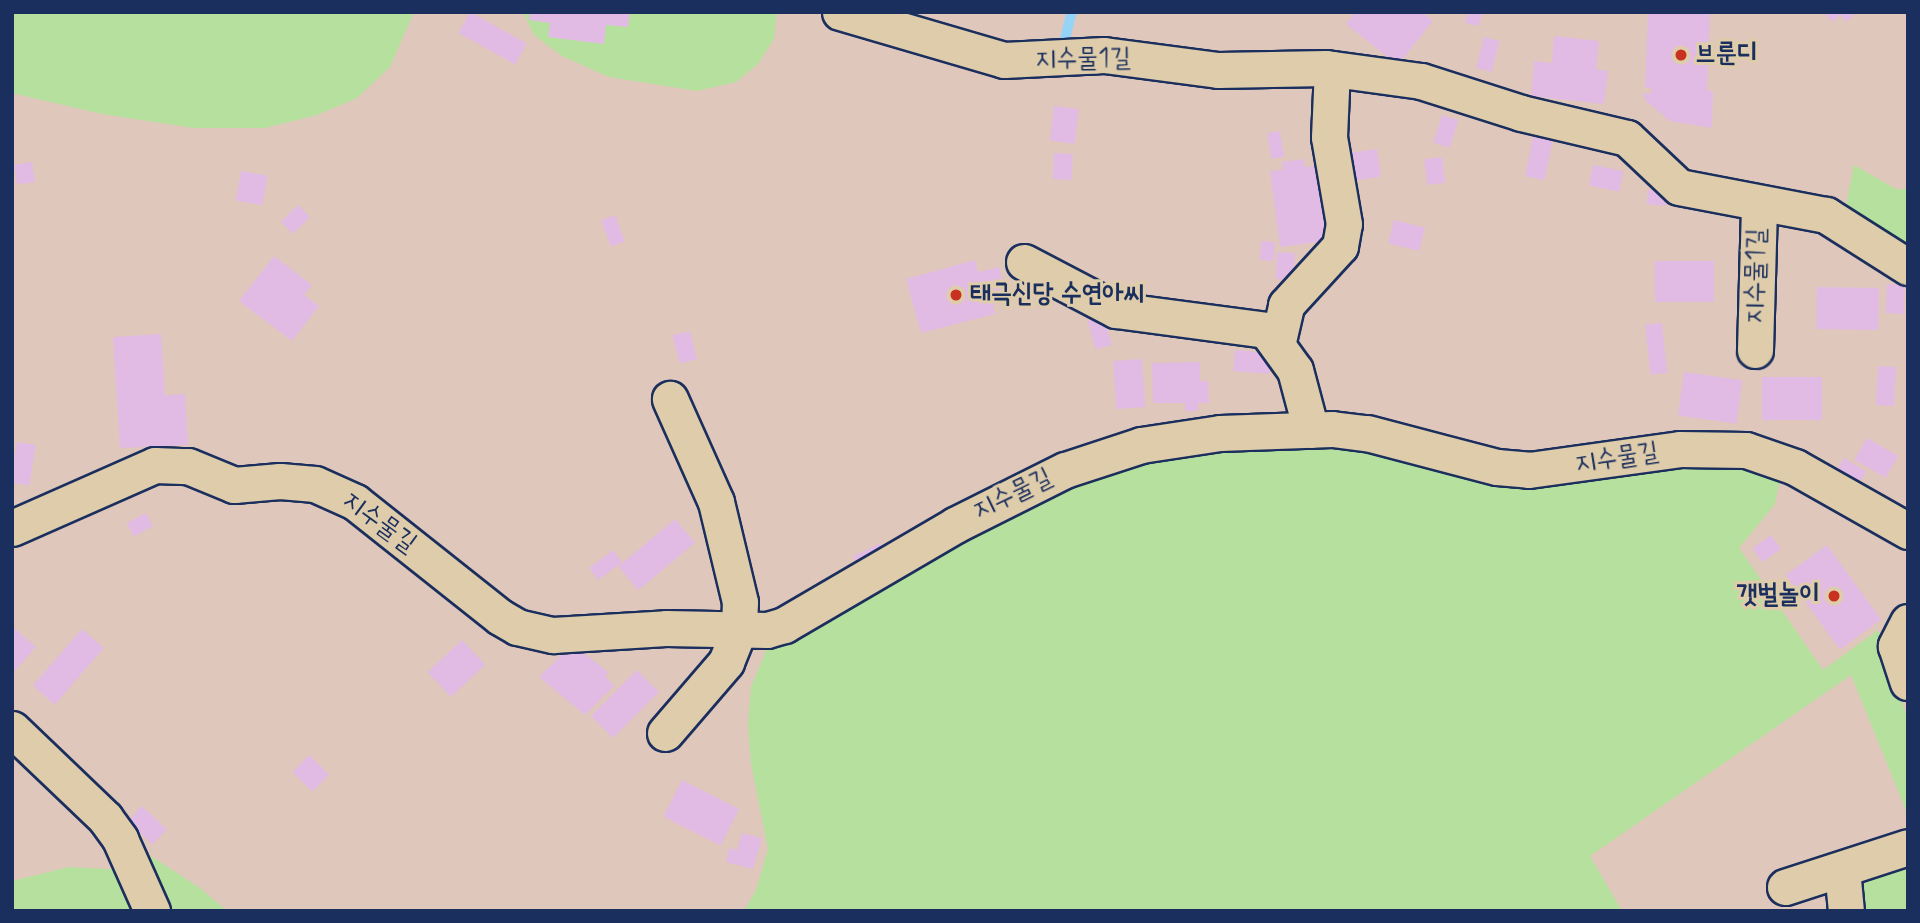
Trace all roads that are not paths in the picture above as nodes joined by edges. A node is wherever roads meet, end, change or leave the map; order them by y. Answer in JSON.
{"nodes":[{"id":1,"x":839,"y":12,"type":"edge"},
{"id":2,"x":1332,"y":69,"type":"junction"},
{"id":3,"x":1759,"y":203,"type":"junction"},
{"id":4,"x":1024,"y":262,"type":"dead end"},
{"id":5,"x":1908,"y":267,"type":"edge"},
{"id":6,"x":1278,"y":341,"type":"junction"},
{"id":7,"x":1755,"y":350,"type":"dead end"},
{"id":8,"x":670,"y":399,"type":"dead end"},
{"id":9,"x":1311,"y":429,"type":"junction"},
{"id":10,"x":12,"y":528,"type":"edge"},
{"id":11,"x":1908,"y":531,"type":"edge"},
{"id":12,"x":1908,"y":622,"type":"edge"},
{"id":13,"x":739,"y":629,"type":"junction"},
{"id":14,"x":1908,"y":682,"type":"edge"},
{"id":15,"x":12,"y":729,"type":"edge"},
{"id":16,"x":665,"y":733,"type":"dead end"},
{"id":17,"x":1908,"y":847,"type":"edge"},
{"id":18,"x":1842,"y":869,"type":"junction"},
{"id":19,"x":1785,"y":887,"type":"dead end"},
{"id":20,"x":152,"y":911,"type":"edge"},
{"id":21,"x":1846,"y":911,"type":"edge"}],
"edges":[{"from":1,"to":2,"type":"lane","name":"지수물1길"},
{"from":2,"to":3,"type":"lane","name":"지수물1길"},
{"from":2,"to":6,"type":"lane"},
{"from":3,"to":5,"type":"lane","name":"지수물1길"},
{"from":3,"to":7,"type":"lane","name":"지수물1길"},
{"from":4,"to":6,"type":"lane"},
{"from":6,"to":9,"type":"lane"},
{"from":8,"to":13,"type":"lane"},
{"from":9,"to":11,"type":"lane","name":"지수물길"},
{"from":9,"to":13,"type":"lane","name":"지수물길"},
{"from":10,"to":13,"type":"lane","name":"지수물길"},
{"from":12,"to":14,"type":"lane"},
{"from":13,"to":16,"type":"lane"},
{"from":15,"to":20,"type":"lane"},
{"from":17,"to":18,"type":"lane"},
{"from":18,"to":19,"type":"lane"},
{"from":18,"to":21,"type":"lane"}]}
